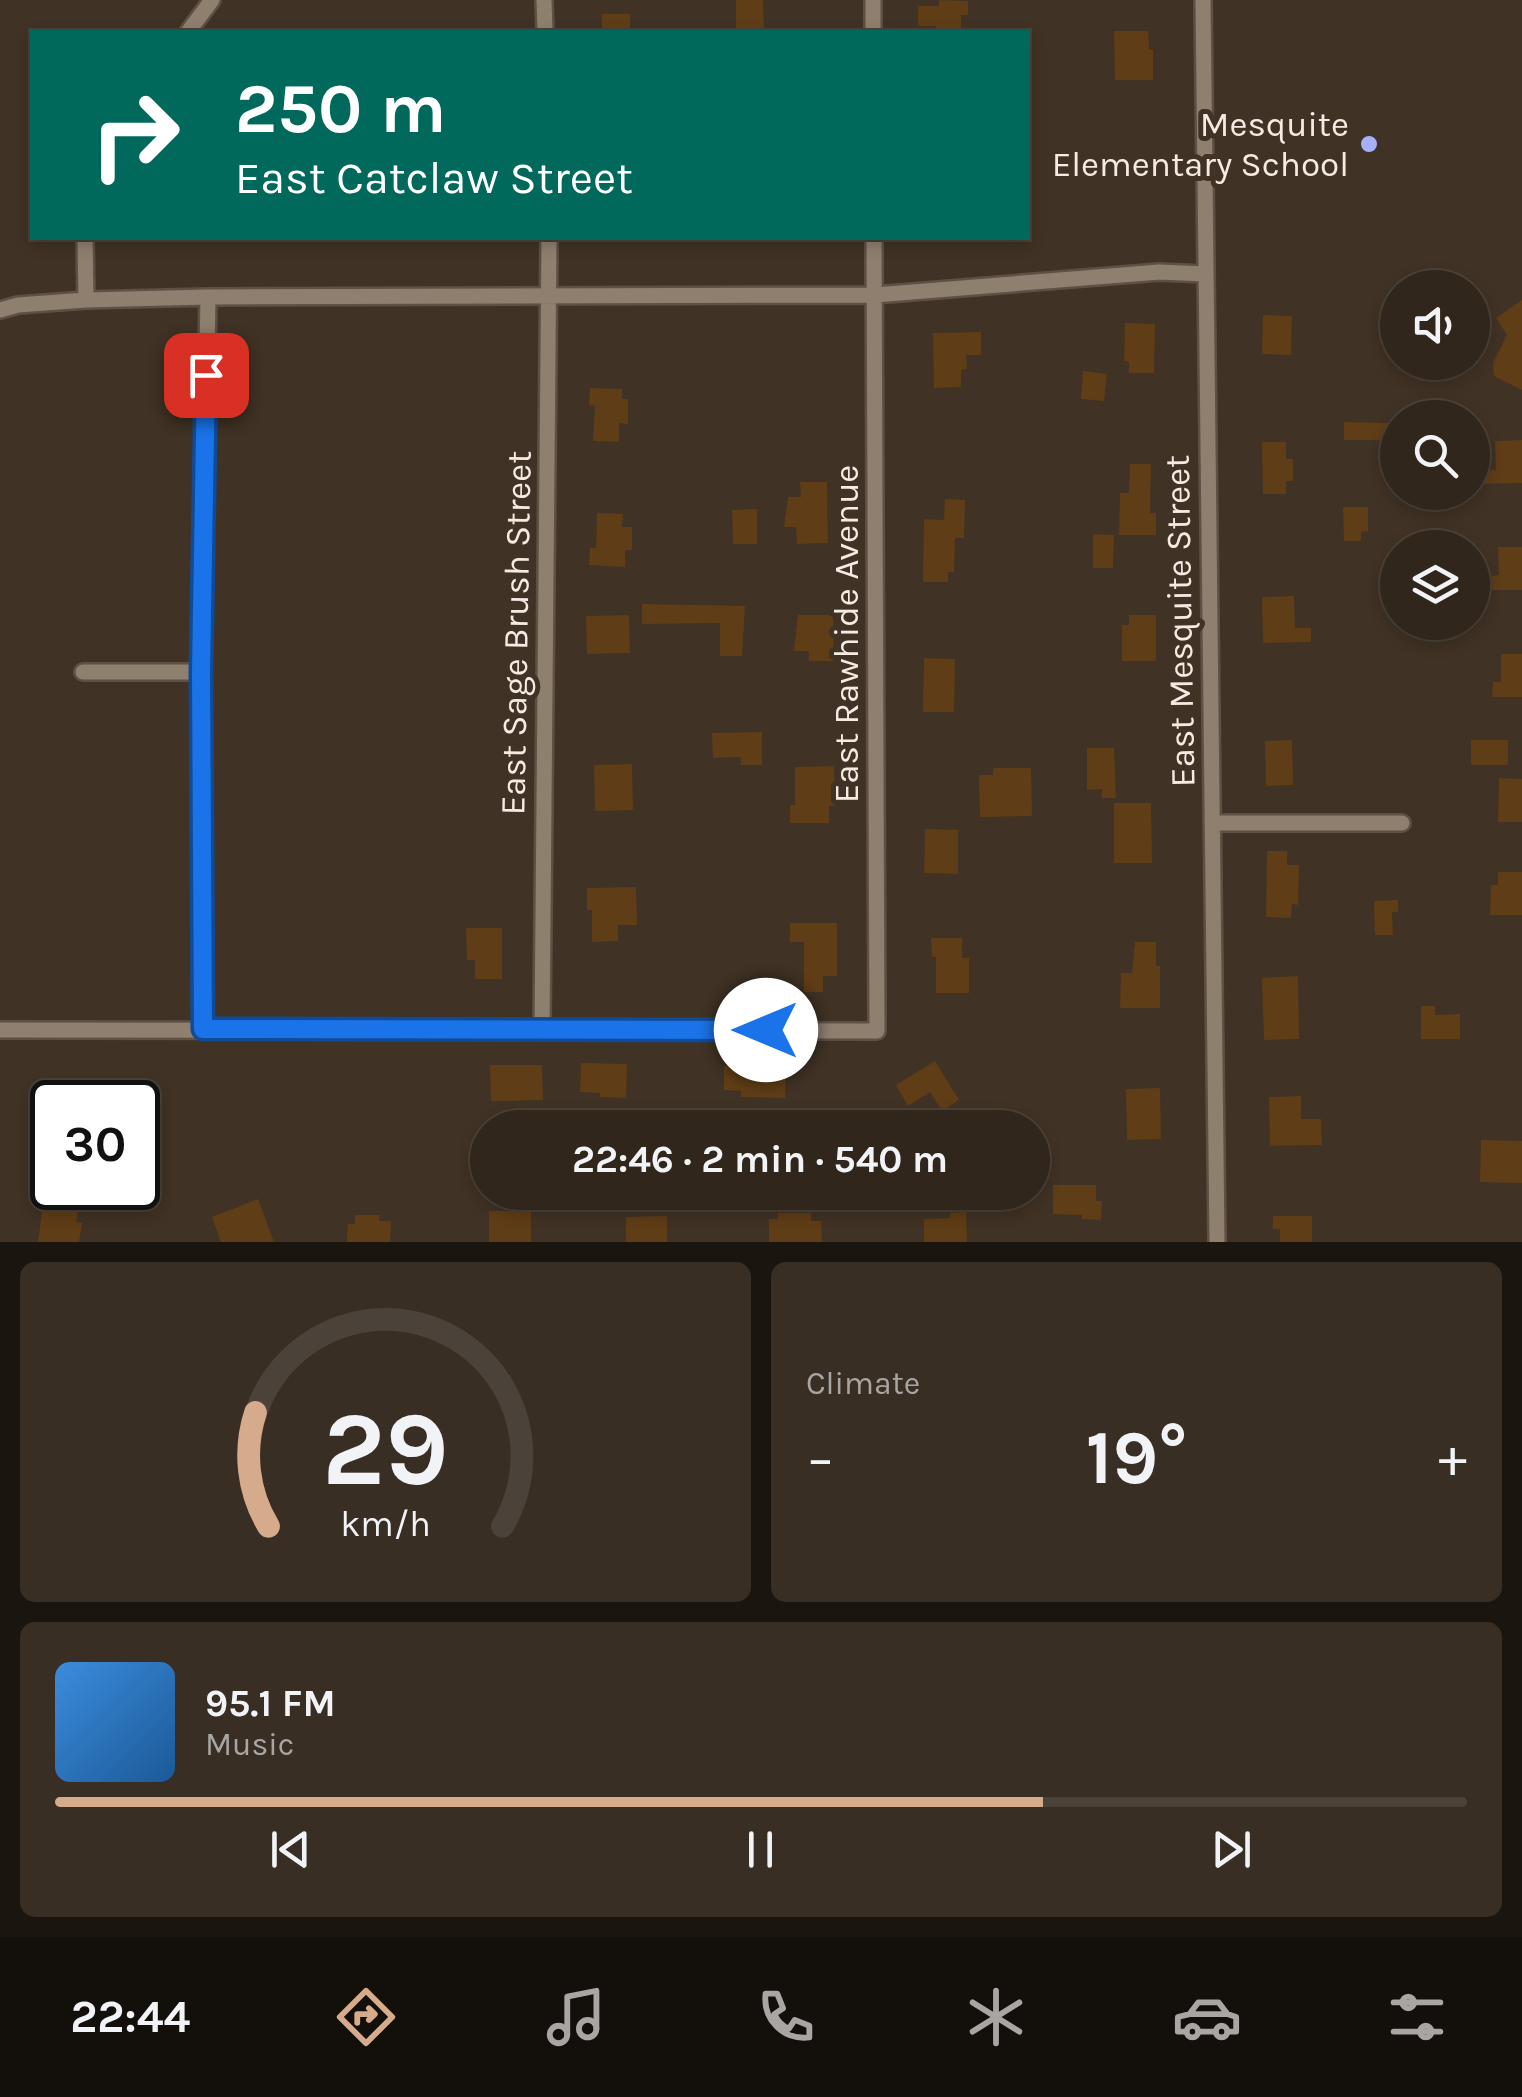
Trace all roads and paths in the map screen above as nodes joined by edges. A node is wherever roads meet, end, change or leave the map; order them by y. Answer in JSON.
{"nodes":[{"id":1,"x":212,"y":0,"type":"edge"},
{"id":2,"x":544,"y":0,"type":"edge"},
{"id":3,"x":873,"y":0,"type":"edge"},
{"id":4,"x":1204,"y":0,"type":"edge"},
{"id":5,"x":190,"y":30,"type":"edge"},
{"id":6,"x":545,"y":30,"type":"edge"},
{"id":7,"x":874,"y":30,"type":"edge"},
{"id":8,"x":86,"y":240,"type":"edge"},
{"id":9,"x":549,"y":240,"type":"edge"},
{"id":10,"x":874,"y":240,"type":"edge"},
{"id":11,"x":1206,"y":274,"type":"junction"},
{"id":12,"x":874,"y":295,"type":"junction"},
{"id":13,"x":550,"y":296,"type":"junction"},
{"id":14,"x":208,"y":297,"type":"junction"},
{"id":15,"x":86,"y":300,"type":"junction"},
{"id":16,"x":0,"y":310,"type":"edge"},
{"id":17,"x":83,"y":672,"type":"dead end"},
{"id":18,"x":201,"y":672,"type":"junction"},
{"id":19,"x":1402,"y":822,"type":"dead end"},
{"id":20,"x":1212,"y":823,"type":"junction"},
{"id":21,"x":203,"y":1029,"type":"junction"},
{"id":22,"x":542,"y":1029,"type":"junction"},
{"id":23,"x":0,"y":1030,"type":"edge"},
{"id":24,"x":1217,"y":1242,"type":"edge"}],
"edges":[{"from":1,"to":5,"type":"street"},
{"from":2,"to":6,"type":"street"},
{"from":3,"to":7,"type":"street"},
{"from":4,"to":11,"type":"street","name":"East Mesquite Street"},
{"from":8,"to":15,"type":"street"},
{"from":9,"to":13,"type":"street","name":"East Sage Brush Street"},
{"from":10,"to":12,"type":"street","name":"East Rawhide Avenue"},
{"from":11,"to":12,"type":"street"},
{"from":11,"to":20,"type":"street","name":"East Mesquite Street"},
{"from":12,"to":13,"type":"street"},
{"from":12,"to":22,"type":"street","name":"East Rawhide Avenue"},
{"from":13,"to":14,"type":"street"},
{"from":13,"to":22,"type":"street","name":"East Sage Brush Street"},
{"from":14,"to":15,"type":"street"},
{"from":14,"to":18,"type":"street"},
{"from":15,"to":16,"type":"street"},
{"from":17,"to":18,"type":"street"},
{"from":18,"to":21,"type":"street"},
{"from":19,"to":20,"type":"street"},
{"from":20,"to":24,"type":"street","name":"East Mesquite Street"},
{"from":21,"to":22,"type":"street"},
{"from":21,"to":23,"type":"street"}]}
